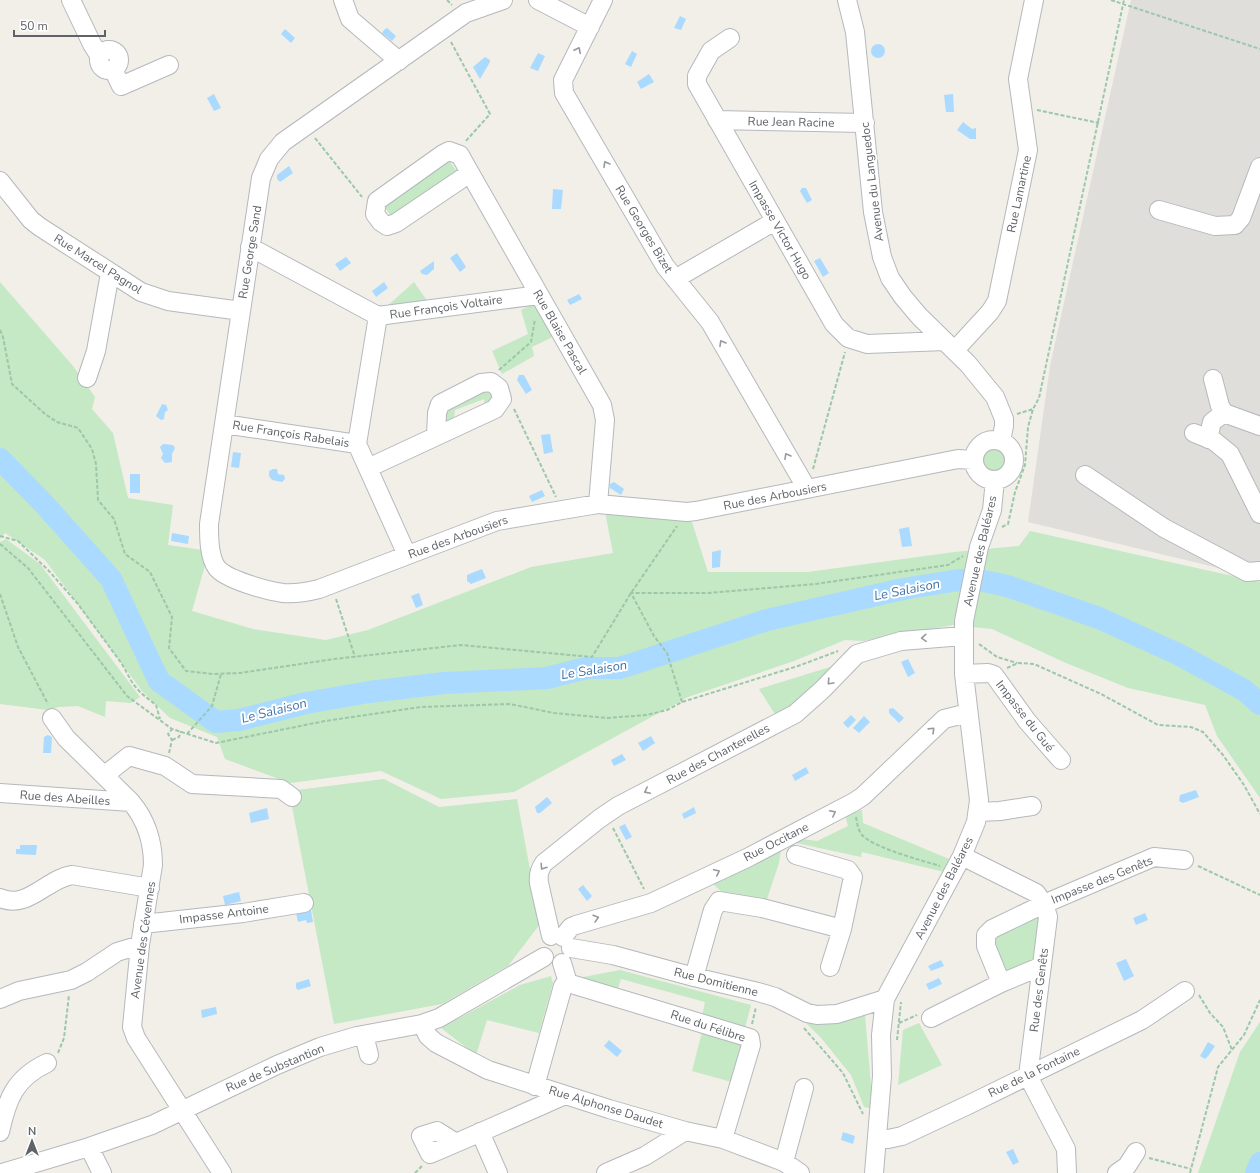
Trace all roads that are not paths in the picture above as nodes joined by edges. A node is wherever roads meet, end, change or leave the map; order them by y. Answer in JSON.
{"nodes":[{"id":1,"x":71,"y":0,"type":"edge"},
{"id":2,"x":343,"y":0,"type":"edge"},
{"id":3,"x":504,"y":0,"type":"edge"},
{"id":4,"x":538,"y":0,"type":"edge"},
{"id":5,"x":603,"y":0,"type":"edge"},
{"id":6,"x":847,"y":0,"type":"edge"},
{"id":7,"x":1034,"y":0,"type":"edge"},
{"id":8,"x":590,"y":26,"type":"junction"},
{"id":9,"x":730,"y":38,"type":"dead end"},
{"id":10,"x":399,"y":61,"type":"junction"},
{"id":11,"x":169,"y":66,"type":"dead end"},
{"id":12,"x":717,"y":120,"type":"junction"},
{"id":13,"x":865,"y":123,"type":"junction"},
{"id":14,"x":1260,"y":167,"type":"edge"},
{"id":15,"x":470,"y":172,"type":"junction"},
{"id":16,"x":0,"y":181,"type":"edge"},
{"id":17,"x":1159,"y":210,"type":"dead end"},
{"id":18,"x":775,"y":221,"type":"junction"},
{"id":19,"x":250,"y":247,"type":"junction"},
{"id":20,"x":110,"y":273,"type":"junction"},
{"id":21,"x":675,"y":279,"type":"junction"},
{"id":22,"x":539,"y":295,"type":"junction"},
{"id":23,"x":241,"y":311,"type":"junction"},
{"id":24,"x":378,"y":316,"type":"junction"},
{"id":25,"x":950,"y":345,"type":"junction"},
{"id":26,"x":87,"y":378,"type":"dead end"},
{"id":27,"x":1213,"y":379,"type":"dead end"},
{"id":28,"x":1224,"y":413,"type":"junction"},
{"id":29,"x":224,"y":424,"type":"junction"},
{"id":30,"x":1260,"y":426,"type":"edge"},
{"id":31,"x":436,"y":436,"type":"junction"},
{"id":32,"x":1001,"y":441,"type":"junction"},
{"id":33,"x":357,"y":444,"type":"junction"},
{"id":34,"x":973,"y":460,"type":"junction"},
{"id":35,"x":368,"y":468,"type":"junction"},
{"id":36,"x":1084,"y":475,"type":"dead end"},
{"id":37,"x":995,"y":480,"type":"junction"},
{"id":38,"x":807,"y":489,"type":"junction"},
{"id":39,"x":598,"y":504,"type":"junction"},
{"id":40,"x":1260,"y":514,"type":"edge"},
{"id":41,"x":407,"y":555,"type":"junction"},
{"id":42,"x":214,"y":563,"type":"joint"},
{"id":43,"x":1260,"y":571,"type":"edge"},
{"id":44,"x":969,"y":639,"type":"junction"},
{"id":45,"x":964,"y":674,"type":"junction"},
{"id":46,"x":968,"y":713,"type":"junction"},
{"id":47,"x":52,"y":718,"type":"road end"},
{"id":48,"x":1061,"y":760,"type":"dead end"},
{"id":49,"x":105,"y":775,"type":"junction"},
{"id":50,"x":0,"y":793,"type":"edge"},
{"id":51,"x":292,"y":797,"type":"dead end"},
{"id":52,"x":131,"y":802,"type":"junction"},
{"id":53,"x":1032,"y":806,"type":"dead end"},
{"id":54,"x":978,"y":812,"type":"junction"},
{"id":55,"x":796,"y":855,"type":"dead end"},
{"id":56,"x":1184,"y":860,"type":"road end"},
{"id":57,"x":959,"y":863,"type":"junction"},
{"id":58,"x":150,"y":888,"type":"junction"},
{"id":59,"x":0,"y":898,"type":"edge"},
{"id":60,"x":304,"y":903,"type":"dead end"},
{"id":61,"x":1044,"y":904,"type":"junction"},
{"id":62,"x":143,"y":924,"type":"junction"},
{"id":63,"x":842,"y":930,"type":"junction"},
{"id":64,"x":140,"y":945,"type":"junction"},
{"id":65,"x":562,"y":946,"type":"junction"},
{"id":66,"x":544,"y":957,"type":"joint"},
{"id":67,"x":1042,"y":966,"type":"junction"},
{"id":68,"x":830,"y":967,"type":"dead end"},
{"id":69,"x":694,"y":977,"type":"junction"},
{"id":70,"x":568,"y":983,"type":"junction"},
{"id":71,"x":1001,"y":983,"type":"junction"},
{"id":72,"x":1185,"y":992,"type":"road end"},
{"id":73,"x":0,"y":999,"type":"edge"},
{"id":74,"x":884,"y":1006,"type":"junction"},
{"id":75,"x":931,"y":1018,"type":"road end"},
{"id":76,"x":422,"y":1024,"type":"junction"},
{"id":77,"x":364,"y":1035,"type":"junction"},
{"id":78,"x":369,"y":1055,"type":"dead end"},
{"id":79,"x":47,"y":1063,"type":"road end"},
{"id":80,"x":1028,"y":1076,"type":"junction"},
{"id":81,"x":535,"y":1086,"type":"junction"},
{"id":82,"x":804,"y":1088,"type":"dead end"},
{"id":83,"x":565,"y":1095,"type":"junction"},
{"id":84,"x":182,"y":1110,"type":"junction"},
{"id":85,"x":685,"y":1131,"type":"junction"},
{"id":86,"x":0,"y":1132,"type":"edge"},
{"id":87,"x":480,"y":1132,"type":"junction"},
{"id":88,"x":877,"y":1138,"type":"junction"},
{"id":89,"x":723,"y":1139,"type":"junction"},
{"id":90,"x":456,"y":1143,"type":"dead end"},
{"id":91,"x":89,"y":1147,"type":"junction"},
{"id":92,"x":1136,"y":1152,"type":"road end"},
{"id":93,"x":784,"y":1162,"type":"junction"},
{"id":94,"x":2,"y":1173,"type":"edge"},
{"id":95,"x":102,"y":1173,"type":"edge"},
{"id":96,"x":222,"y":1173,"type":"edge"},
{"id":97,"x":498,"y":1173,"type":"edge"},
{"id":98,"x":606,"y":1173,"type":"edge"},
{"id":99,"x":800,"y":1173,"type":"edge"},
{"id":100,"x":874,"y":1173,"type":"edge"},
{"id":101,"x":1067,"y":1173,"type":"edge"},
{"id":102,"x":1117,"y":1173,"type":"edge"}],
"edges":[{"from":1,"to":11,"type":"street"},
{"from":2,"to":10,"type":"street"},
{"from":3,"to":10,"type":"street","name":"Rue George Sand"},
{"from":4,"to":8,"type":"street"},
{"from":5,"to":8,"type":"street","name":"Rue Georges Bizet"},
{"from":6,"to":13,"type":"street","name":"Avenue du Languedoc"},
{"from":7,"to":25,"type":"street","name":"Rue Lamartine"},
{"from":21,"to":8,"type":"street","name":"Rue Georges Bizet","one_way":true},
{"from":9,"to":12,"type":"street","name":"Impasse Victor Hugo"},
{"from":10,"to":19,"type":"street","name":"Rue George Sand"},
{"from":12,"to":13,"type":"street","name":"Rue Jean Racine"},
{"from":12,"to":18,"type":"street","name":"Impasse Victor Hugo"},
{"from":13,"to":25,"type":"street","name":"Avenue du Languedoc"},
{"from":14,"to":17,"type":"street"},
{"from":15,"to":15,"type":"street","name":"Rue Blaise Pascal"},
{"from":15,"to":22,"type":"street","name":"Rue Blaise Pascal"},
{"from":16,"to":20,"type":"street","name":"Rue Marcel Pagnol"},
{"from":18,"to":21,"type":"street"},
{"from":18,"to":25,"type":"street","name":"Impasse Victor Hugo"},
{"from":19,"to":23,"type":"street","name":"Rue George Sand"},
{"from":19,"to":24,"type":"street","name":"Rue François Voltaire"},
{"from":20,"to":23,"type":"street","name":"Rue Marcel Pagnol"},
{"from":20,"to":26,"type":"street"},
{"from":38,"to":21,"type":"street","name":"Rue Georges Bizet","one_way":true},
{"from":22,"to":24,"type":"street","name":"Rue François Voltaire"},
{"from":22,"to":39,"type":"street","name":"Rue Blaise Pascal"},
{"from":23,"to":29,"type":"street","name":"Rue George Sand"},
{"from":24,"to":33,"type":"street"},
{"from":25,"to":32,"type":"street","name":"Avenue du Languedoc"},
{"from":27,"to":28,"type":"street"},
{"from":28,"to":30,"type":"street"},
{"from":28,"to":40,"type":"street"},
{"from":29,"to":33,"type":"street","name":"Rue François Rabelais"},
{"from":29,"to":42,"type":"street","name":"Rue George Sand"},
{"from":31,"to":31,"type":"street"},
{"from":31,"to":35,"type":"street"},
{"from":32,"to":34,"type":"street"},
{"from":32,"to":37,"type":"street"},
{"from":33,"to":35,"type":"street"},
{"from":34,"to":37,"type":"street"},
{"from":34,"to":38,"type":"street","name":"Rue des Arbousiers"},
{"from":35,"to":41,"type":"street"},
{"from":36,"to":43,"type":"street"},
{"from":37,"to":44,"type":"street","name":"Avenue des Baléares"},
{"from":38,"to":39,"type":"street","name":"Rue des Arbousiers"},
{"from":39,"to":41,"type":"street","name":"Rue des Arbousiers"},
{"from":41,"to":42,"type":"street","name":"Rue des Arbousiers"},
{"from":44,"to":45,"type":"street","name":"Avenue des Baléares"},
{"from":44,"to":65,"type":"street","name":"Rue des Chanterelles","one_way":true},
{"from":45,"to":46,"type":"street","name":"Avenue des Baléares"},
{"from":45,"to":48,"type":"street","name":"Impasse du Gué"},
{"from":46,"to":54,"type":"street","name":"Avenue des Baléares"},
{"from":65,"to":46,"type":"street","name":"Rue Occitane","one_way":true},
{"from":47,"to":49,"type":"street","name":"Avenue des Cévennes"},
{"from":49,"to":51,"type":"street"},
{"from":49,"to":52,"type":"street","name":"Avenue des Cévennes"},
{"from":50,"to":52,"type":"street","name":"Rue des Abeilles"},
{"from":52,"to":58,"type":"street","name":"Avenue des Cévennes"},
{"from":53,"to":54,"type":"street"},
{"from":54,"to":57,"type":"street","name":"Avenue des Baléares"},
{"from":55,"to":63,"type":"street"},
{"from":56,"to":61,"type":"street","name":"Impasse des Genêts"},
{"from":57,"to":61,"type":"street"},
{"from":57,"to":74,"type":"street","name":"Avenue des Baléares"},
{"from":58,"to":59,"type":"street"},
{"from":58,"to":62,"type":"street","name":"Avenue des Cévennes"},
{"from":60,"to":62,"type":"street","name":"Impasse Antoine"},
{"from":61,"to":67,"type":"street","name":"Rue des Genêts"},
{"from":61,"to":71,"type":"street"},
{"from":62,"to":64,"type":"street","name":"Avenue des Cévennes"},
{"from":63,"to":68,"type":"street"},
{"from":63,"to":69,"type":"street"},
{"from":64,"to":73,"type":"street"},
{"from":64,"to":84,"type":"street","name":"Avenue des Cévennes"},
{"from":65,"to":66,"type":"street","name":"Rue Domitienne"},
{"from":65,"to":69,"type":"street","name":"Rue Domitienne"},
{"from":65,"to":70,"type":"street"},
{"from":66,"to":76,"type":"street","name":"Rue de Substantion"},
{"from":67,"to":71,"type":"street"},
{"from":67,"to":80,"type":"street","name":"Rue des Genêts"},
{"from":69,"to":74,"type":"street","name":"Rue Domitienne"},
{"from":70,"to":81,"type":"street"},
{"from":70,"to":89,"type":"street","name":"Rue du Félibre"},
{"from":71,"to":75,"type":"street"},
{"from":72,"to":80,"type":"street","name":"Rue de la Fontaine"},
{"from":74,"to":88,"type":"street","name":"Avenue des Baléares"},
{"from":76,"to":77,"type":"street","name":"Rue de Substantion"},
{"from":76,"to":81,"type":"street","name":"Rue Alphonse Daudet"},
{"from":77,"to":78,"type":"street"},
{"from":77,"to":84,"type":"street","name":"Rue de Substantion"},
{"from":79,"to":86,"type":"street"},
{"from":80,"to":88,"type":"street","name":"Rue de la Fontaine"},
{"from":80,"to":101,"type":"street"},
{"from":81,"to":83,"type":"street","name":"Rue Alphonse Daudet"},
{"from":82,"to":93,"type":"street"},
{"from":83,"to":85,"type":"street","name":"Rue Alphonse Daudet"},
{"from":83,"to":87,"type":"street"},
{"from":84,"to":91,"type":"street","name":"Rue de Substantion"},
{"from":84,"to":96,"type":"street","name":"Avenue des Cévennes"},
{"from":85,"to":89,"type":"street","name":"Rue Alphonse Daudet"},
{"from":85,"to":98,"type":"street"},
{"from":87,"to":90,"type":"street"},
{"from":87,"to":97,"type":"street"},
{"from":88,"to":100,"type":"street","name":"Avenue des Baléares"},
{"from":89,"to":93,"type":"street","name":"Rue Alphonse Daudet"},
{"from":91,"to":94,"type":"street","name":"Rue de Substantion"},
{"from":91,"to":95,"type":"street"},
{"from":92,"to":102,"type":"street"},
{"from":93,"to":99,"type":"street","name":"Rue Alphonse Daudet"}]}
